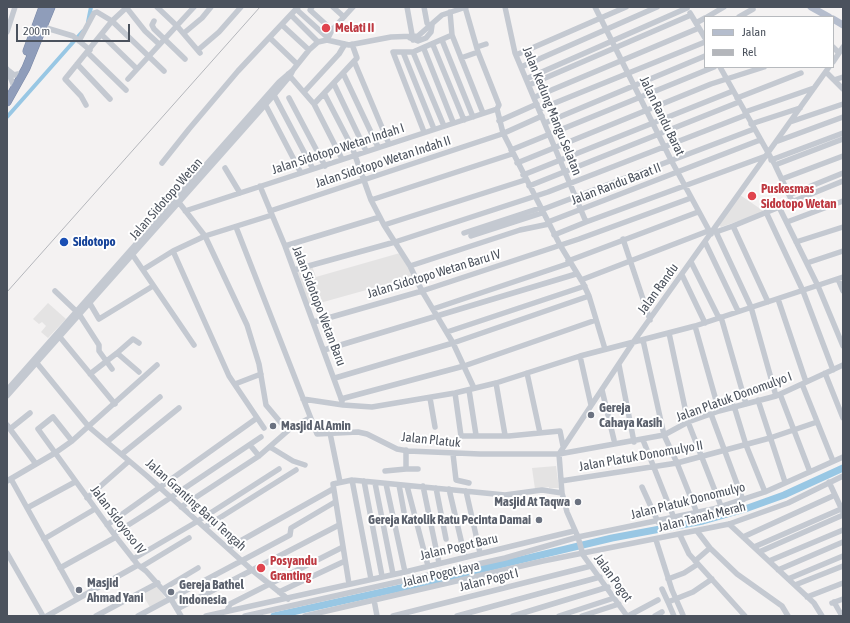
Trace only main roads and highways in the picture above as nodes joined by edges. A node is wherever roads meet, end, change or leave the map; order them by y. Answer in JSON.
{"nodes":[{"id":1,"x":43,"y":7,"type":"edge"},
{"id":2,"x":50,"y":7,"type":"edge"},
{"id":3,"x":811,"y":7,"type":"edge"},
{"id":4,"x":827,"y":16,"type":"edge"},
{"id":5,"x":834,"y":20,"type":"edge"},
{"id":6,"x":843,"y":25,"type":"edge"},
{"id":7,"x":14,"y":86,"type":"junction"},
{"id":8,"x":7,"y":93,"type":"edge"},
{"id":9,"x":7,"y":102,"type":"edge"}],
"edges":[{"from":1,"to":7,"type":"highway"},
{"from":2,"to":7,"type":"highway"},
{"from":3,"to":4,"type":"main road"},
{"from":5,"to":6,"type":"main road"},
{"from":7,"to":8,"type":"highway"},
{"from":7,"to":9,"type":"highway"}]}
